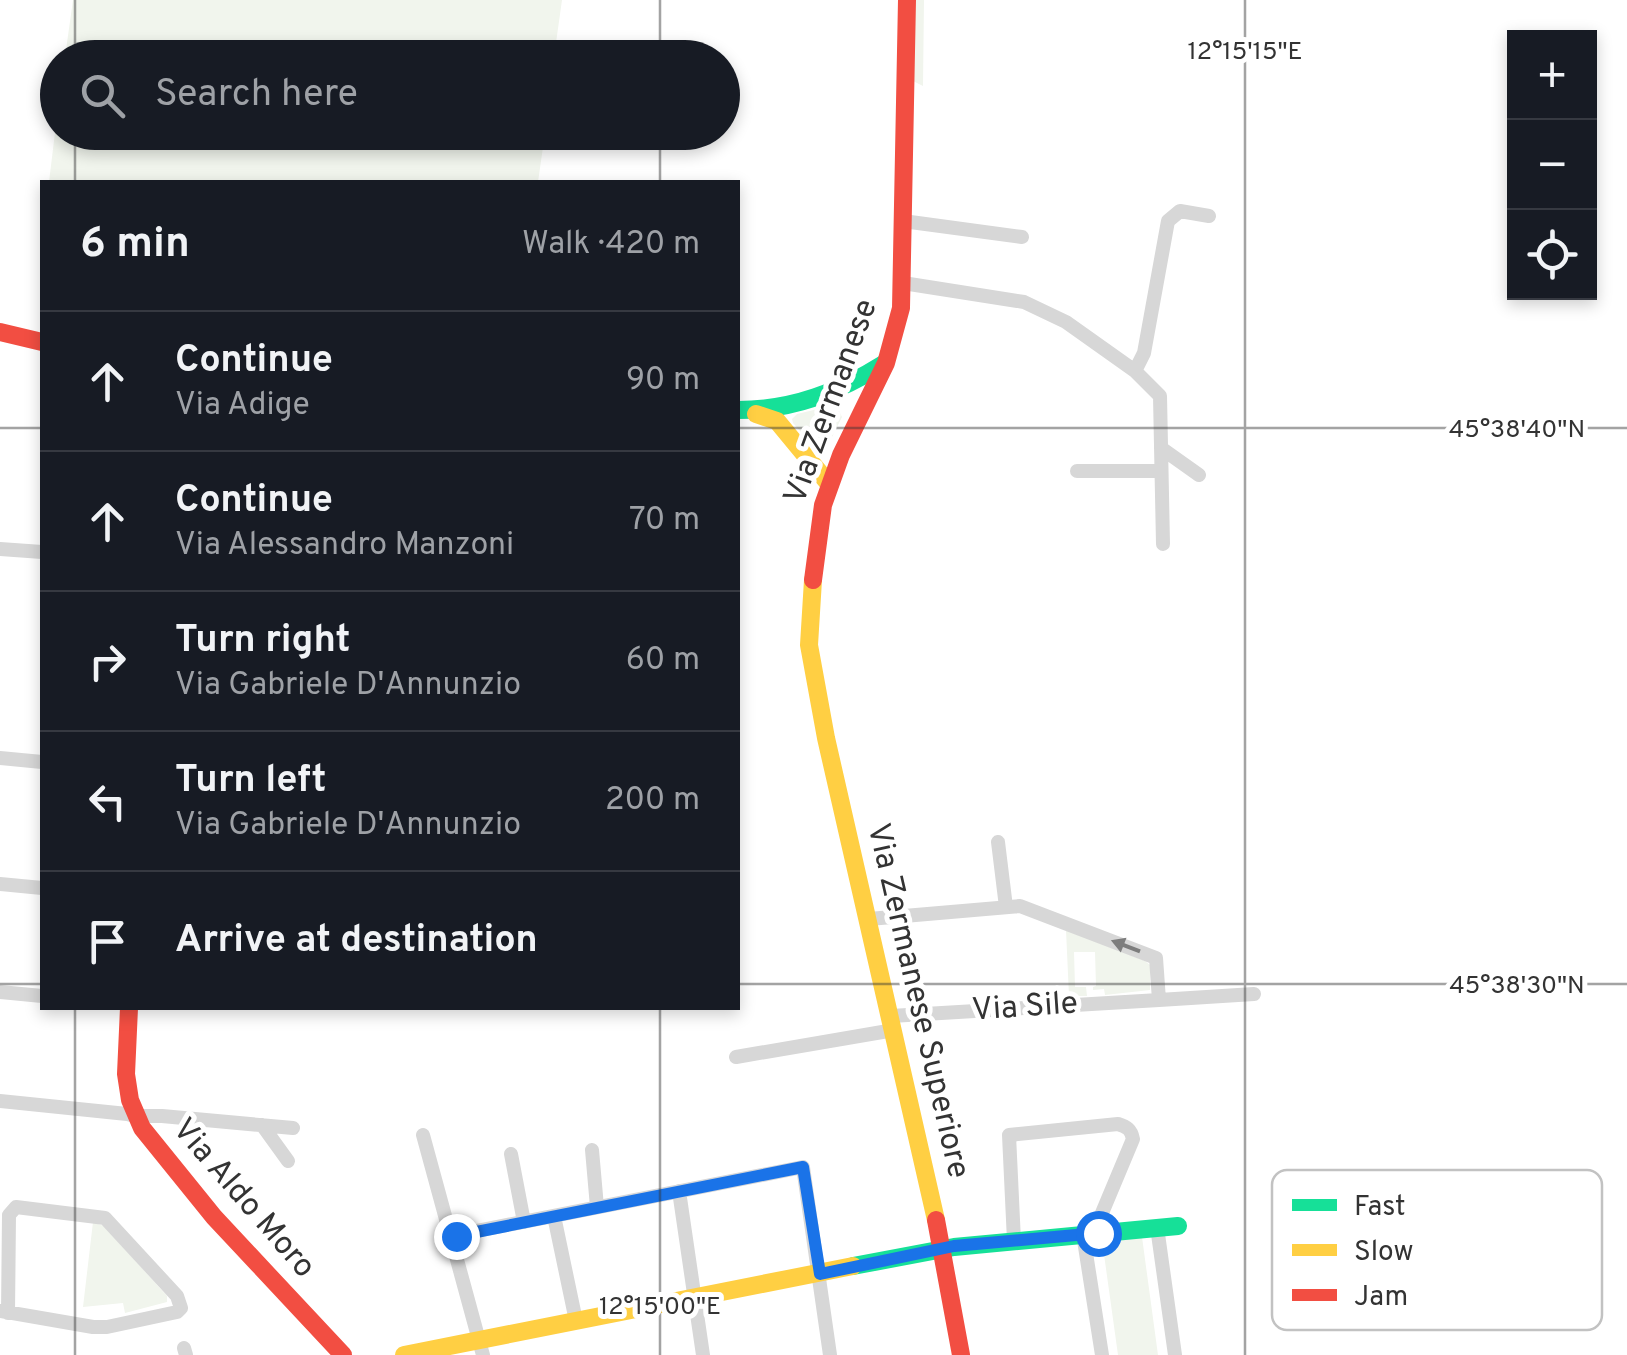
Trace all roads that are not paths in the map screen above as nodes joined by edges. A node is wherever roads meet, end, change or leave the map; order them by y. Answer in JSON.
{"nodes":[{"id":1,"x":907,"y":0,"type":"edge"},
{"id":2,"x":1209,"y":216,"type":"dead end"},
{"id":3,"x":902,"y":221,"type":"junction"},
{"id":4,"x":1022,"y":237,"type":"dead end"},
{"id":5,"x":903,"y":283,"type":"junction"},
{"id":6,"x":0,"y":332,"type":"edge"},
{"id":7,"x":40,"y":342,"type":"edge"},
{"id":8,"x":886,"y":363,"type":"junction"},
{"id":9,"x":1136,"y":371,"type":"junction"},
{"id":10,"x":816,"y":397,"type":"junction"},
{"id":11,"x":740,"y":410,"type":"edge"},
{"id":12,"x":740,"y":410,"type":"edge"},
{"id":13,"x":858,"y":420,"type":"junction"},
{"id":14,"x":1161,"y":448,"type":"junction"},
{"id":15,"x":1078,"y":471,"type":"dead end"},
{"id":16,"x":1161,"y":471,"type":"junction"},
{"id":17,"x":1199,"y":475,"type":"dead end"},
{"id":18,"x":829,"y":484,"type":"junction"},
{"id":19,"x":1163,"y":544,"type":"dead end"},
{"id":20,"x":0,"y":548,"type":"edge"},
{"id":21,"x":40,"y":552,"type":"edge"},
{"id":22,"x":810,"y":662,"type":"joint"},
{"id":23,"x":0,"y":758,"type":"edge"},
{"id":24,"x":40,"y":762,"type":"edge"},
{"id":25,"x":998,"y":842,"type":"dead end"},
{"id":26,"x":0,"y":884,"type":"edge"},
{"id":27,"x":40,"y":888,"type":"edge"},
{"id":28,"x":1006,"y":907,"type":"junction"},
{"id":29,"x":869,"y":919,"type":"junction"},
{"id":30,"x":0,"y":992,"type":"edge"},
{"id":31,"x":1254,"y":994,"type":"dead end"},
{"id":32,"x":40,"y":996,"type":"edge"},
{"id":33,"x":1160,"y":1000,"type":"junction"},
{"id":34,"x":128,"y":1010,"type":"edge"},
{"id":35,"x":892,"y":1024,"type":"junction"},
{"id":36,"x":736,"y":1057,"type":"dead end"},
{"id":37,"x":0,"y":1101,"type":"edge"},
{"id":38,"x":135,"y":1116,"type":"junction"},
{"id":39,"x":262,"y":1125,"type":"junction"},
{"id":40,"x":293,"y":1128,"type":"dead end"},
{"id":41,"x":422,"y":1135,"type":"dead end"},
{"id":42,"x":592,"y":1150,"type":"dead end"},
{"id":43,"x":511,"y":1154,"type":"dead end"},
{"id":44,"x":288,"y":1162,"type":"dead end"},
{"id":45,"x":679,"y":1191,"type":"junction"},
{"id":46,"x":597,"y":1208,"type":"junction"},
{"id":47,"x":554,"y":1216,"type":"junction"},
{"id":48,"x":524,"y":1222,"type":"junction"},
{"id":49,"x":1178,"y":1226,"type":"dead end"},
{"id":50,"x":1157,"y":1227,"type":"junction"},
{"id":51,"x":1091,"y":1234,"type":"junction"},
{"id":52,"x":451,"y":1236,"type":"junction"},
{"id":53,"x":1014,"y":1241,"type":"junction"},
{"id":54,"x":942,"y":1249,"type":"junction"},
{"id":55,"x":820,"y":1274,"type":"junction"},
{"id":56,"x":693,"y":1296,"type":"junction"},
{"id":57,"x":4,"y":1312,"type":"edge"},
{"id":58,"x":576,"y":1320,"type":"junction"},
{"id":59,"x":481,"y":1347,"type":"edge"},
{"id":60,"x":344,"y":1355,"type":"edge"},
{"id":61,"x":404,"y":1355,"type":"edge"},
{"id":62,"x":703,"y":1355,"type":"edge"},
{"id":63,"x":830,"y":1355,"type":"edge"},
{"id":64,"x":961,"y":1355,"type":"edge"},
{"id":65,"x":1102,"y":1355,"type":"edge"},
{"id":66,"x":1175,"y":1355,"type":"edge"}],
"edges":[{"from":1,"to":3,"type":"street","name":"Via Zermanese"},
{"from":2,"to":9,"type":"street"},
{"from":3,"to":4,"type":"street"},
{"from":3,"to":5,"type":"street","name":"Via Zermanese"},
{"from":5,"to":8,"type":"street","name":"Via Zermanese"},
{"from":5,"to":9,"type":"street","name":"Via Zermanese"},
{"from":6,"to":7,"type":"street"},
{"from":8,"to":10,"type":"street"},
{"from":8,"to":13,"type":"street","name":"Via Zermanese"},
{"from":9,"to":14,"type":"street","name":"Via Zermanese"},
{"from":10,"to":11,"type":"street"},
{"from":10,"to":13,"type":"street"},
{"from":12,"to":18,"type":"street"},
{"from":13,"to":18,"type":"street","name":"Via Zermanese"},
{"from":14,"to":16,"type":"street","name":"Via Zermanese"},
{"from":14,"to":17,"type":"street"},
{"from":15,"to":16,"type":"street"},
{"from":16,"to":19,"type":"street","name":"Via Zermanese"},
{"from":18,"to":22,"type":"street","name":"Via Zermanese"},
{"from":20,"to":21,"type":"street"},
{"from":22,"to":29,"type":"street","name":"Via Zermanese Superiore"},
{"from":23,"to":24,"type":"street"},
{"from":25,"to":28,"type":"street"},
{"from":26,"to":27,"type":"street"},
{"from":28,"to":29,"type":"street"},
{"from":33,"to":28,"type":"street","one_way":true},
{"from":29,"to":35,"type":"street","name":"Via Zermanese Superiore"},
{"from":30,"to":32,"type":"street"},
{"from":31,"to":33,"type":"street","name":"Via Sile"},
{"from":33,"to":35,"type":"street","name":"Via Sile"},
{"from":34,"to":38,"type":"street","name":"Via Aldo Moro"},
{"from":35,"to":36,"type":"street","name":"Via Sile"},
{"from":35,"to":54,"type":"street","name":"Via Zermanese Superiore"},
{"from":37,"to":38,"type":"street"},
{"from":38,"to":39,"type":"street"},
{"from":38,"to":60,"type":"street","name":"Via Aldo Moro"},
{"from":39,"to":40,"type":"street"},
{"from":39,"to":44,"type":"street"},
{"from":41,"to":52,"type":"street"},
{"from":42,"to":46,"type":"street"},
{"from":43,"to":48,"type":"street"},
{"from":45,"to":46,"type":"street"},
{"from":45,"to":55,"type":"street"},
{"from":45,"to":56,"type":"street"},
{"from":46,"to":47,"type":"street"},
{"from":47,"to":48,"type":"street"},
{"from":47,"to":58,"type":"street"},
{"from":48,"to":52,"type":"street"},
{"from":49,"to":50,"type":"street"},
{"from":50,"to":51,"type":"street"},
{"from":50,"to":66,"type":"street"},
{"from":51,"to":53,"type":"street"},
{"from":51,"to":53,"type":"street"},
{"from":51,"to":65,"type":"street"},
{"from":52,"to":59,"type":"street"},
{"from":53,"to":54,"type":"street"},
{"from":54,"to":55,"type":"street"},
{"from":54,"to":64,"type":"street","name":"Via Zermanese Superiore"},
{"from":55,"to":56,"type":"street"},
{"from":55,"to":63,"type":"street"},
{"from":56,"to":58,"type":"street"},
{"from":56,"to":62,"type":"street"},
{"from":57,"to":57,"type":"street"},
{"from":58,"to":59,"type":"street"},
{"from":59,"to":61,"type":"street"}]}
